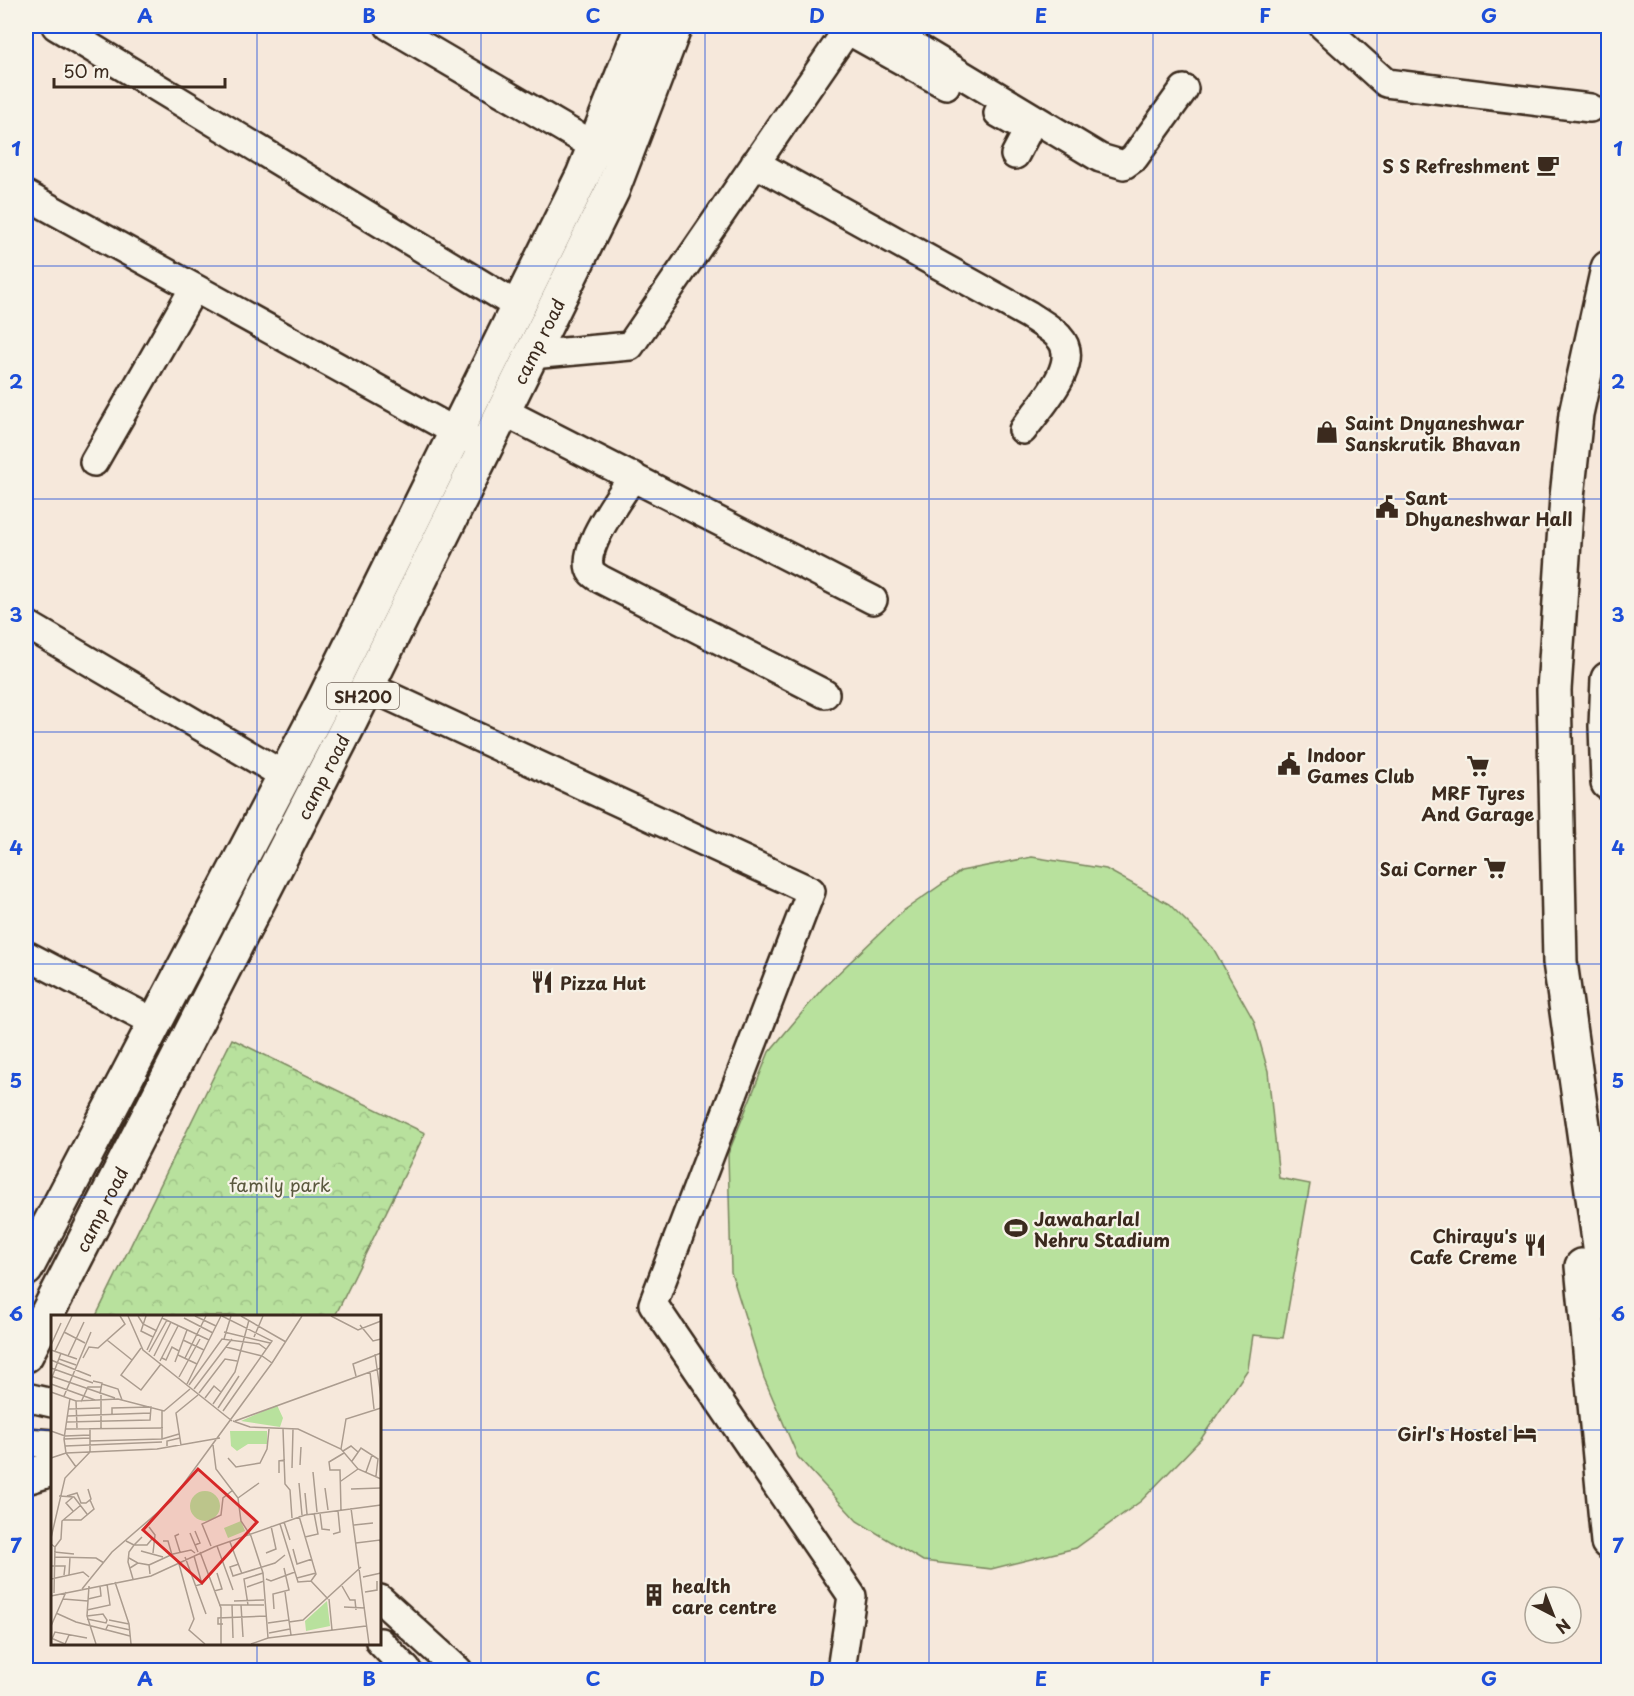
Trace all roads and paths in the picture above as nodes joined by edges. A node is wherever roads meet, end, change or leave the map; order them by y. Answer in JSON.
{"nodes":[{"id":1,"x":56,"y":26,"type":"edge"},
{"id":2,"x":389,"y":26,"type":"edge"},
{"id":3,"x":642,"y":26,"type":"edge"},
{"id":4,"x":675,"y":26,"type":"edge"},
{"id":5,"x":881,"y":26,"type":"edge"},
{"id":6,"x":1323,"y":26,"type":"edge"},
{"id":7,"x":848,"y":28,"type":"edge"},
{"id":8,"x":1184,"y":89,"type":"dead end"},
{"id":9,"x":1590,"y":108,"type":"dead end"},
{"id":10,"x":594,"y":146,"type":"junction"},
{"id":11,"x":1014,"y":155,"type":"dead end"},
{"id":12,"x":624,"y":158,"type":"junction"},
{"id":13,"x":755,"y":163,"type":"junction"},
{"id":14,"x":26,"y":195,"type":"edge"},
{"id":15,"x":1608,"y":268,"type":"edge"},
{"id":16,"x":194,"y":288,"type":"junction"},
{"id":17,"x":519,"y":307,"type":"junction"},
{"id":18,"x":531,"y":355,"type":"junction"},
{"id":19,"x":503,"y":411,"type":"junction"},
{"id":20,"x":1023,"y":430,"type":"dead end"},
{"id":21,"x":470,"y":440,"type":"junction"},
{"id":22,"x":94,"y":462,"type":"dead end"},
{"id":23,"x":633,"y":476,"type":"junction"},
{"id":24,"x":873,"y":600,"type":"dead end"},
{"id":25,"x":26,"y":624,"type":"edge"},
{"id":26,"x":1608,"y":679,"type":"edge"},
{"id":27,"x":367,"y":686,"type":"junction"},
{"id":28,"x":825,"y":694,"type":"dead end"},
{"id":29,"x":285,"y":776,"type":"junction"},
{"id":30,"x":1608,"y":783,"type":"edge"},
{"id":31,"x":26,"y":955,"type":"edge"},
{"id":32,"x":156,"y":1023,"type":"junction"},
{"id":33,"x":1585,"y":1131,"type":"junction"},
{"id":34,"x":26,"y":1269,"type":"edge"},
{"id":35,"x":1608,"y":1304,"type":"edge"},
{"id":36,"x":60,"y":1305,"type":"edge"},
{"id":37,"x":51,"y":1318,"type":"edge"},
{"id":38,"x":26,"y":1355,"type":"edge"},
{"id":39,"x":26,"y":1397,"type":"edge"},
{"id":40,"x":51,"y":1403,"type":"edge"},
{"id":41,"x":26,"y":1442,"type":"edge"},
{"id":42,"x":51,"y":1444,"type":"edge"},
{"id":43,"x":51,"y":1469,"type":"edge"},
{"id":44,"x":26,"y":1477,"type":"edge"},
{"id":45,"x":1608,"y":1542,"type":"edge"},
{"id":46,"x":381,"y":1600,"type":"edge"},
{"id":47,"x":381,"y":1643,"type":"edge"},
{"id":48,"x":407,"y":1671,"type":"edge"},
{"id":49,"x":458,"y":1671,"type":"edge"},
{"id":50,"x":841,"y":1671,"type":"edge"}],
"edges":[{"from":1,"to":17,"type":"street"},
{"from":2,"to":10,"type":"street"},
{"from":3,"to":10,"type":"main road","name":"camp road","number":"SH200"},
{"from":4,"to":12,"type":"main road","name":"camp road","number":"SH200"},
{"from":5,"to":8,"type":"street"},
{"from":6,"to":9,"type":"street"},
{"from":7,"to":11,"type":"street"},
{"from":7,"to":13,"type":"street"},
{"from":10,"to":12,"type":"street"},
{"from":10,"to":17,"type":"main road","name":"camp road","number":"SH200"},
{"from":12,"to":18,"type":"main road","name":"camp road","number":"SH200"},
{"from":13,"to":18,"type":"street"},
{"from":13,"to":20,"type":"street"},
{"from":14,"to":16,"type":"street"},
{"from":15,"to":33,"type":"main road"},
{"from":16,"to":21,"type":"street"},
{"from":16,"to":22,"type":"street"},
{"from":17,"to":21,"type":"main road","name":"camp road","number":"SH200"},
{"from":18,"to":19,"type":"main road","name":"camp road","number":"SH200"},
{"from":19,"to":21,"type":"main road","name":"camp road","number":"SH200"},
{"from":19,"to":23,"type":"street"},
{"from":21,"to":27,"type":"main road","name":"camp road","number":"SH200"},
{"from":21,"to":29,"type":"main road","name":"camp road","number":"SH200"},
{"from":23,"to":24,"type":"street"},
{"from":23,"to":28,"type":"street"},
{"from":25,"to":29,"type":"street"},
{"from":26,"to":30,"type":"main road"},
{"from":27,"to":36,"type":"main road","name":"camp road","number":"SH200"},
{"from":27,"to":50,"type":"street"},
{"from":29,"to":32,"type":"main road","name":"camp road","number":"SH200"},
{"from":31,"to":32,"type":"street"},
{"from":32,"to":34,"type":"main road","name":"camp road","number":"SH200"},
{"from":33,"to":35,"type":"main road"},
{"from":33,"to":45,"type":"main road"},
{"from":37,"to":38,"type":"main road","name":"camp road","number":"SH200"},
{"from":39,"to":40,"type":"street"},
{"from":41,"to":42,"type":"street"},
{"from":43,"to":44,"type":"main road"},
{"from":46,"to":49,"type":"street"},
{"from":47,"to":48,"type":"street"}]}
